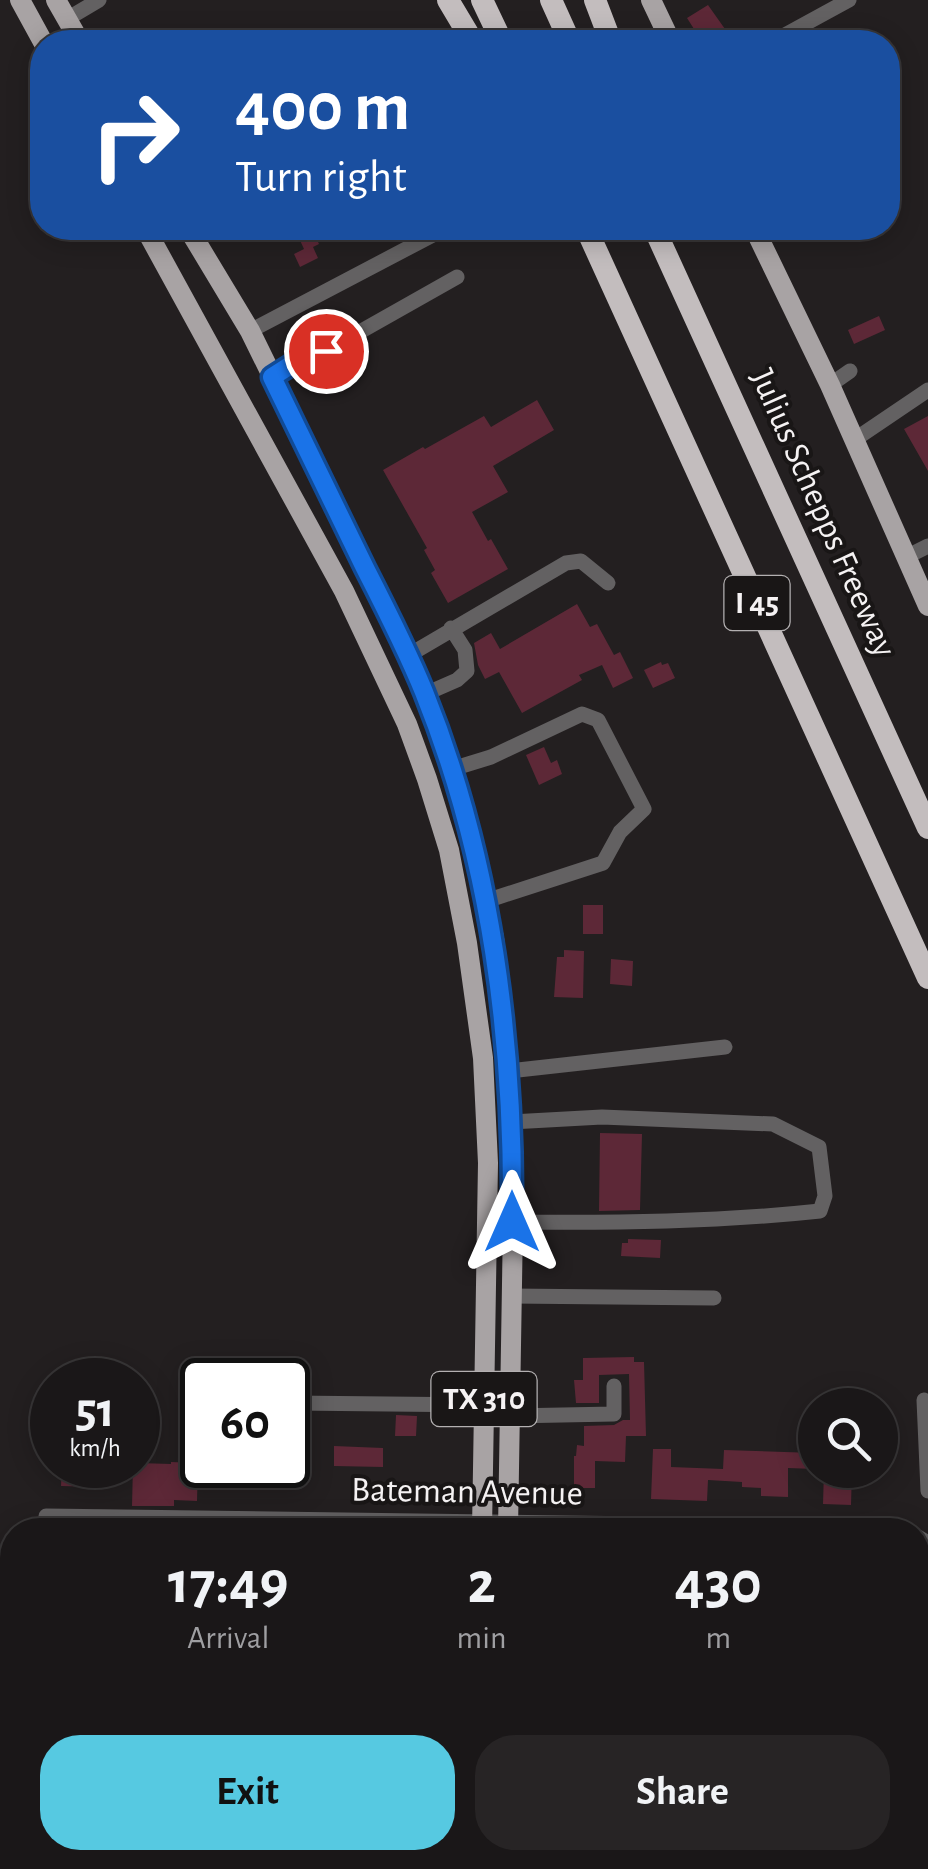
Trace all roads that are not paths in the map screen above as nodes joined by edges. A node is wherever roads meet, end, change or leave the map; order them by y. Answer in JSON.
{"nodes":[{"id":1,"x":20,"y":0,"type":"edge"},
{"id":2,"x":99,"y":0,"type":"edge"},
{"id":3,"x":448,"y":0,"type":"edge"},
{"id":4,"x":482,"y":0,"type":"edge"},
{"id":5,"x":551,"y":0,"type":"edge"},
{"id":6,"x":595,"y":0,"type":"edge"},
{"id":7,"x":652,"y":0,"type":"edge"},
{"id":8,"x":849,"y":0,"type":"edge"},
{"id":9,"x":62,"y":9,"type":"edge"},
{"id":10,"x":37,"y":30,"type":"edge"},
{"id":11,"x":466,"y":30,"type":"edge"},
{"id":12,"x":496,"y":30,"type":"edge"},
{"id":13,"x":565,"y":30,"type":"edge"},
{"id":14,"x":606,"y":30,"type":"edge"},
{"id":15,"x":666,"y":30,"type":"edge"},
{"id":16,"x":794,"y":30,"type":"edge"},
{"id":17,"x":152,"y":240,"type":"edge"},
{"id":18,"x":195,"y":240,"type":"edge"},
{"id":19,"x":423,"y":240,"type":"edge"},
{"id":20,"x":591,"y":240,"type":"edge"},
{"id":21,"x":662,"y":240,"type":"edge"},
{"id":22,"x":763,"y":240,"type":"edge"},
{"id":23,"x":456,"y":278,"type":"dead end"},
{"id":24,"x":250,"y":331,"type":"junction"},
{"id":25,"x":850,"y":371,"type":"dead end"},
{"id":26,"x":272,"y":377,"type":"junction"},
{"id":27,"x":830,"y":385,"type":"junction"},
{"id":28,"x":928,"y":390,"type":"edge"},
{"id":29,"x":854,"y":440,"type":"junction"},
{"id":30,"x":928,"y":546,"type":"edge"},
{"id":31,"x":906,"y":557,"type":"junction"},
{"id":32,"x":608,"y":582,"type":"dead end"},
{"id":33,"x":928,"y":606,"type":"edge"},
{"id":34,"x":452,"y":628,"type":"junction"},
{"id":35,"x":408,"y":655,"type":"junction"},
{"id":36,"x":425,"y":694,"type":"junction"},
{"id":37,"x":452,"y":770,"type":"junction"},
{"id":38,"x":928,"y":828,"type":"edge"},
{"id":39,"x":486,"y":901,"type":"junction"},
{"id":40,"x":928,"y":978,"type":"edge"},
{"id":41,"x":725,"y":1047,"type":"dead end"},
{"id":42,"x":508,"y":1071,"type":"junction"},
{"id":43,"x":512,"y":1122,"type":"junction"},
{"id":44,"x":512,"y":1222,"type":"junction"},
{"id":45,"x":512,"y":1296,"type":"junction"},
{"id":46,"x":714,"y":1298,"type":"dead end"},
{"id":47,"x":614,"y":1386,"type":"dead end"},
{"id":48,"x":924,"y":1400,"type":"dead end"},
{"id":49,"x":310,"y":1402,"type":"edge"},
{"id":50,"x":484,"y":1404,"type":"junction"},
{"id":51,"x":510,"y":1416,"type":"junction"},
{"id":52,"x":928,"y":1491,"type":"edge"},
{"id":53,"x":46,"y":1516,"type":"dead end"},
{"id":54,"x":133,"y":1518,"type":"edge"},
{"id":55,"x":482,"y":1518,"type":"edge"},
{"id":56,"x":508,"y":1518,"type":"edge"}],
"edges":[{"from":1,"to":10,"type":"main road"},
{"from":2,"to":9,"type":"street"},
{"from":3,"to":11,"type":"highway"},
{"from":4,"to":12,"type":"highway"},
{"from":5,"to":13,"type":"highway"},
{"from":6,"to":14,"type":"highway"},
{"from":7,"to":15,"type":"main road"},
{"from":8,"to":16,"type":"street"},
{"from":17,"to":50,"type":"main road","number":"TX 310"},
{"from":18,"to":24,"type":"main road","number":"TX 310"},
{"from":19,"to":24,"type":"street"},
{"from":20,"to":40,"type":"highway","number":"I 45"},
{"from":21,"to":38,"type":"highway","name":"Julius Schepps Freeway","number":"I 45"},
{"from":22,"to":27,"type":"main road","name":"Julius Schepps Freeway"},
{"from":23,"to":26,"type":"street"},
{"from":24,"to":26,"type":"main road","number":"TX 310"},
{"from":25,"to":27,"type":"street"},
{"from":26,"to":35,"type":"main road","number":"TX 310"},
{"from":27,"to":29,"type":"main road","name":"Julius Schepps Freeway"},
{"from":28,"to":29,"type":"street"},
{"from":29,"to":31,"type":"main road","name":"Julius Schepps Freeway"},
{"from":30,"to":31,"type":"street"},
{"from":31,"to":33,"type":"main road","name":"Julius Schepps Freeway"},
{"from":32,"to":34,"type":"street"},
{"from":34,"to":35,"type":"street"},
{"from":34,"to":36,"type":"street"},
{"from":35,"to":36,"type":"main road","number":"TX 310"},
{"from":36,"to":37,"type":"main road","number":"TX 310"},
{"from":37,"to":39,"type":"main road","number":"TX 310"},
{"from":37,"to":39,"type":"street"},
{"from":39,"to":42,"type":"main road","number":"TX 310"},
{"from":41,"to":42,"type":"street"},
{"from":42,"to":43,"type":"main road","number":"TX 310"},
{"from":43,"to":44,"type":"main road","number":"TX 310"},
{"from":43,"to":44,"type":"street"},
{"from":44,"to":45,"type":"main road","number":"TX 310"},
{"from":45,"to":46,"type":"street"},
{"from":45,"to":51,"type":"main road","number":"TX 310"},
{"from":47,"to":51,"type":"street"},
{"from":48,"to":52,"type":"street"},
{"from":49,"to":50,"type":"street"},
{"from":50,"to":55,"type":"main road","number":"TX 310"},
{"from":51,"to":56,"type":"main road","number":"TX 310"},
{"from":53,"to":54,"type":"street","name":"Bateman Avenue"}]}
